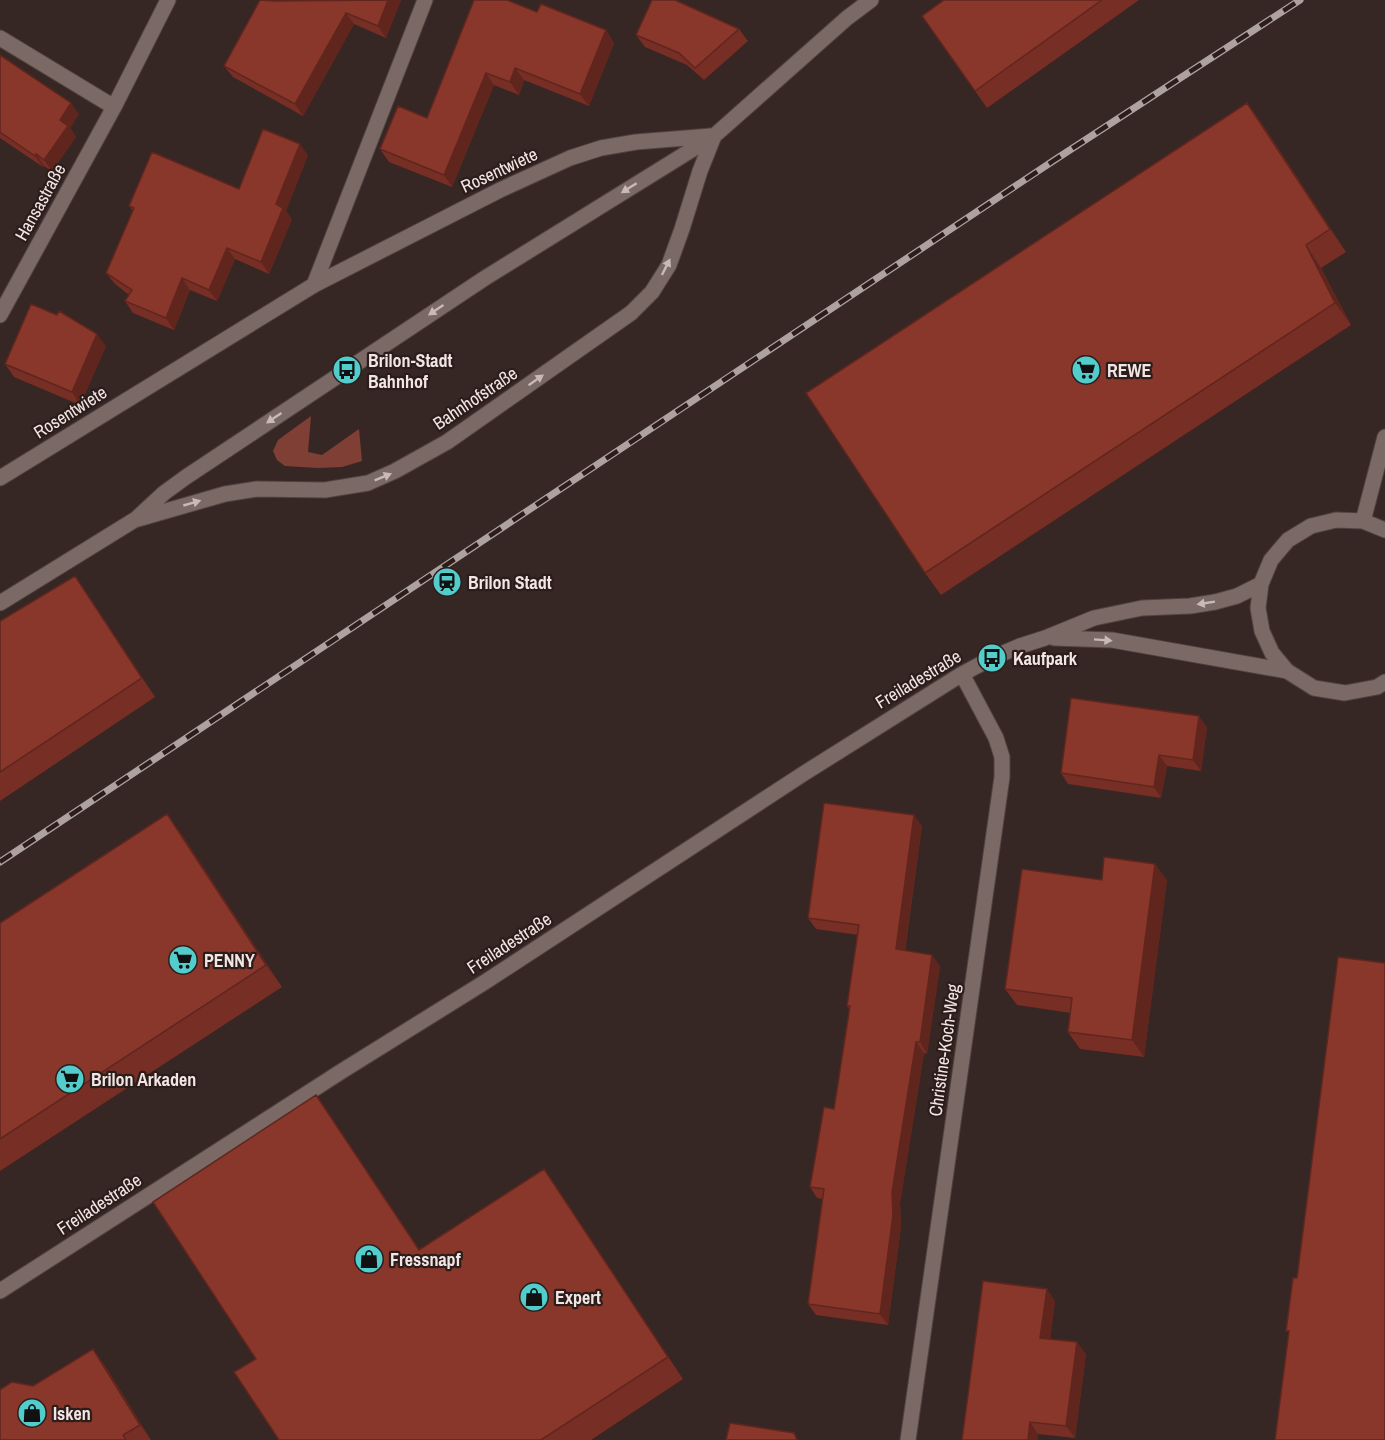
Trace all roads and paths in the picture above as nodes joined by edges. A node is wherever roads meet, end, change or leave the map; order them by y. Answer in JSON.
{"nodes":[{"id":1,"x":168,"y":0,"type":"edge"},
{"id":2,"x":425,"y":0,"type":"edge"},
{"id":3,"x":871,"y":0,"type":"edge"},
{"id":4,"x":0,"y":38,"type":"edge"},
{"id":5,"x":114,"y":107,"type":"junction"},
{"id":6,"x":714,"y":136,"type":"junction"},
{"id":7,"x":314,"y":285,"type":"junction"},
{"id":8,"x":0,"y":315,"type":"edge"},
{"id":9,"x":1385,"y":438,"type":"edge"},
{"id":10,"x":0,"y":478,"type":"edge"},
{"id":11,"x":135,"y":519,"type":"junction"},
{"id":12,"x":1363,"y":521,"type":"junction"},
{"id":13,"x":1385,"y":530,"type":"edge"},
{"id":14,"x":1261,"y":584,"type":"junction"},
{"id":15,"x":0,"y":603,"type":"edge"},
{"id":16,"x":1045,"y":638,"type":"junction"},
{"id":17,"x":1287,"y":671,"type":"junction"},
{"id":18,"x":962,"y":674,"type":"junction"},
{"id":19,"x":1385,"y":682,"type":"edge"},
{"id":20,"x":0,"y":1291,"type":"edge"},
{"id":21,"x":908,"y":1440,"type":"edge"}],
"edges":[{"from":1,"to":5,"type":"street","name":"Hansastraße"},
{"from":2,"to":7,"type":"street"},
{"from":3,"to":6,"type":"street","name":"Bahnhofstraße"},
{"from":4,"to":5,"type":"street"},
{"from":5,"to":8,"type":"street","name":"Hansastraße"},
{"from":6,"to":7,"type":"street","name":"Rosentwiete"},
{"from":6,"to":11,"type":"street","name":"Bahnhofstraße","one_way":true},
{"from":11,"to":6,"type":"street","name":"Bahnhofstraße","one_way":true},
{"from":7,"to":10,"type":"street","name":"Rosentwiete"},
{"from":9,"to":12,"type":"street"},
{"from":11,"to":15,"type":"street","name":"Bahnhofstraße"},
{"from":12,"to":13,"type":"street"},
{"from":12,"to":14,"type":"street"},
{"from":14,"to":16,"type":"street","name":"Freiladestraße","one_way":true},
{"from":14,"to":17,"type":"street"},
{"from":16,"to":17,"type":"street","name":"Freiladestraße","one_way":true},
{"from":16,"to":18,"type":"street","name":"Freiladestraße"},
{"from":17,"to":19,"type":"street"},
{"from":18,"to":20,"type":"street","name":"Freiladestraße"},
{"from":18,"to":21,"type":"street","name":"Christine-Koch-Weg"}]}
